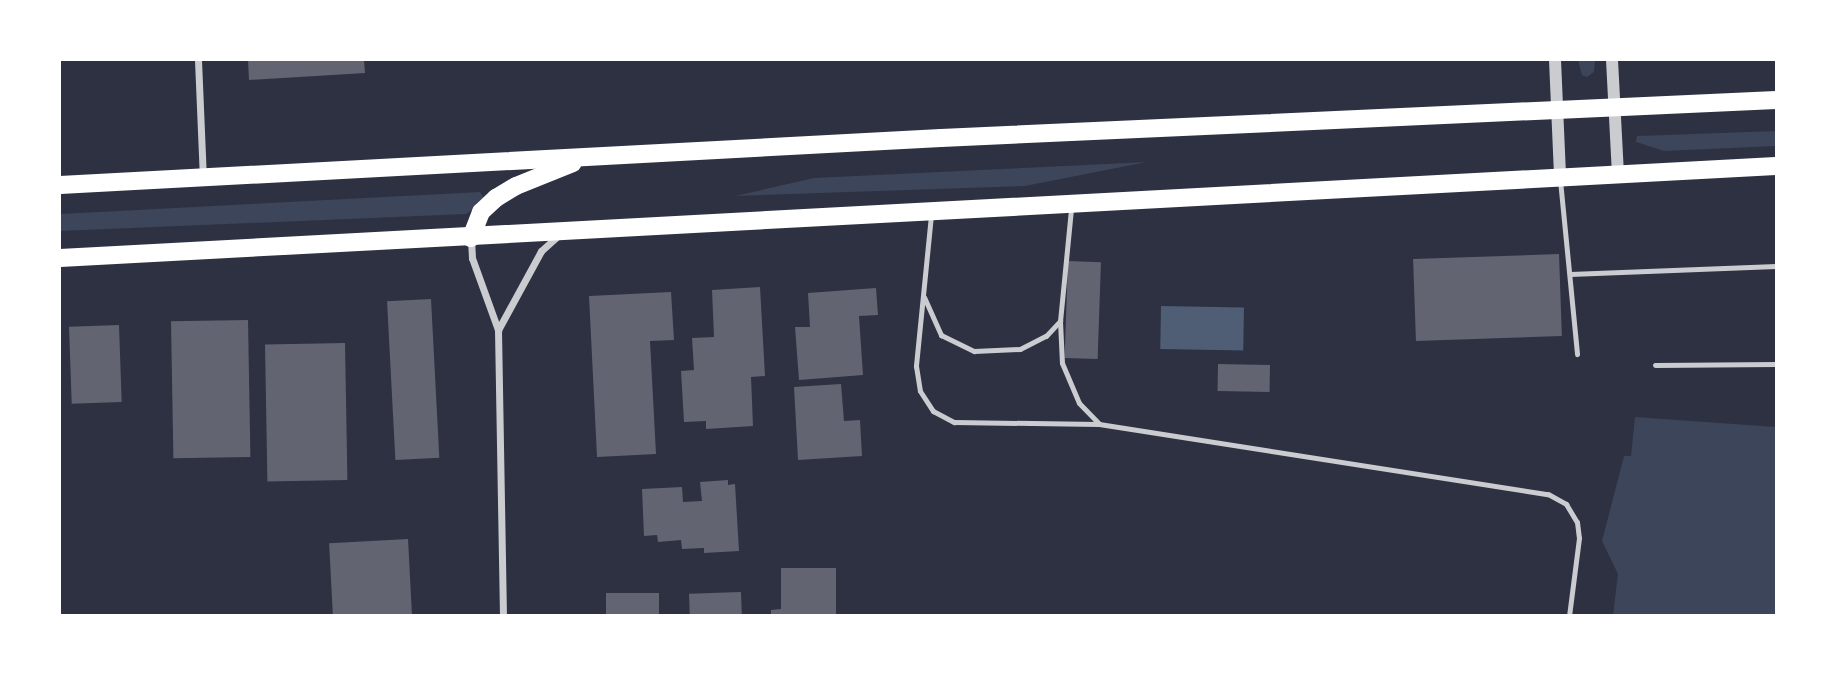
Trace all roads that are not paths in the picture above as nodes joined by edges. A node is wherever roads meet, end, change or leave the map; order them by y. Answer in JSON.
{"nodes":[{"id":1,"x":198,"y":60,"type":"edge"},
{"id":2,"x":1555,"y":60,"type":"edge"},
{"id":3,"x":1612,"y":60,"type":"edge"},
{"id":4,"x":1776,"y":100,"type":"edge"},
{"id":5,"x":1615,"y":107,"type":"junction"},
{"id":6,"x":1558,"y":109,"type":"junction"},
{"id":7,"x":587,"y":157,"type":"junction"},
{"id":8,"x":1776,"y":166,"type":"edge"},
{"id":9,"x":1618,"y":174,"type":"junction"},
{"id":10,"x":1560,"y":176,"type":"junction"},
{"id":11,"x":203,"y":178,"type":"junction"},
{"id":12,"x":60,"y":185,"type":"edge"},
{"id":13,"x":1071,"y":204,"type":"junction"},
{"id":14,"x":931,"y":212,"type":"junction"},
{"id":15,"x":561,"y":233,"type":"junction"},
{"id":16,"x":471,"y":238,"type":"junction"},
{"id":17,"x":60,"y":258,"type":"edge"},
{"id":18,"x":1776,"y":266,"type":"edge"},
{"id":19,"x":1570,"y":274,"type":"junction"},
{"id":20,"x":923,"y":294,"type":"junction"},
{"id":21,"x":1060,"y":321,"type":"junction"},
{"id":22,"x":498,"y":330,"type":"junction"},
{"id":23,"x":1577,"y":354,"type":"dead end"},
{"id":24,"x":1776,"y":364,"type":"edge"},
{"id":25,"x":1655,"y":365,"type":"dead end"},
{"id":26,"x":1099,"y":424,"type":"junction"},
{"id":27,"x":503,"y":615,"type":"edge"},
{"id":28,"x":1569,"y":615,"type":"edge"}],
"edges":[{"from":1,"to":11,"type":"street"},
{"from":2,"to":6,"type":"street"},
{"from":3,"to":5,"type":"street"},
{"from":4,"to":5,"type":"main road"},
{"from":5,"to":6,"type":"main road"},
{"from":5,"to":9,"type":"street"},
{"from":6,"to":7,"type":"main road"},
{"from":6,"to":10,"type":"street"},
{"from":7,"to":11,"type":"main road"},
{"from":7,"to":16,"type":"main road"},
{"from":8,"to":9,"type":"main road"},
{"from":9,"to":10,"type":"main road"},
{"from":10,"to":13,"type":"main road"},
{"from":10,"to":19,"type":"lane"},
{"from":11,"to":12,"type":"main road"},
{"from":13,"to":14,"type":"main road"},
{"from":13,"to":21,"type":"lane"},
{"from":14,"to":15,"type":"main road"},
{"from":14,"to":20,"type":"lane"},
{"from":15,"to":16,"type":"main road"},
{"from":15,"to":22,"type":"street"},
{"from":16,"to":17,"type":"main road"},
{"from":16,"to":22,"type":"street"},
{"from":18,"to":19,"type":"lane"},
{"from":19,"to":23,"type":"lane"},
{"from":20,"to":21,"type":"lane"},
{"from":20,"to":26,"type":"lane"},
{"from":21,"to":26,"type":"lane"},
{"from":22,"to":27,"type":"street"},
{"from":24,"to":25,"type":"lane"},
{"from":26,"to":28,"type":"lane"}]}
